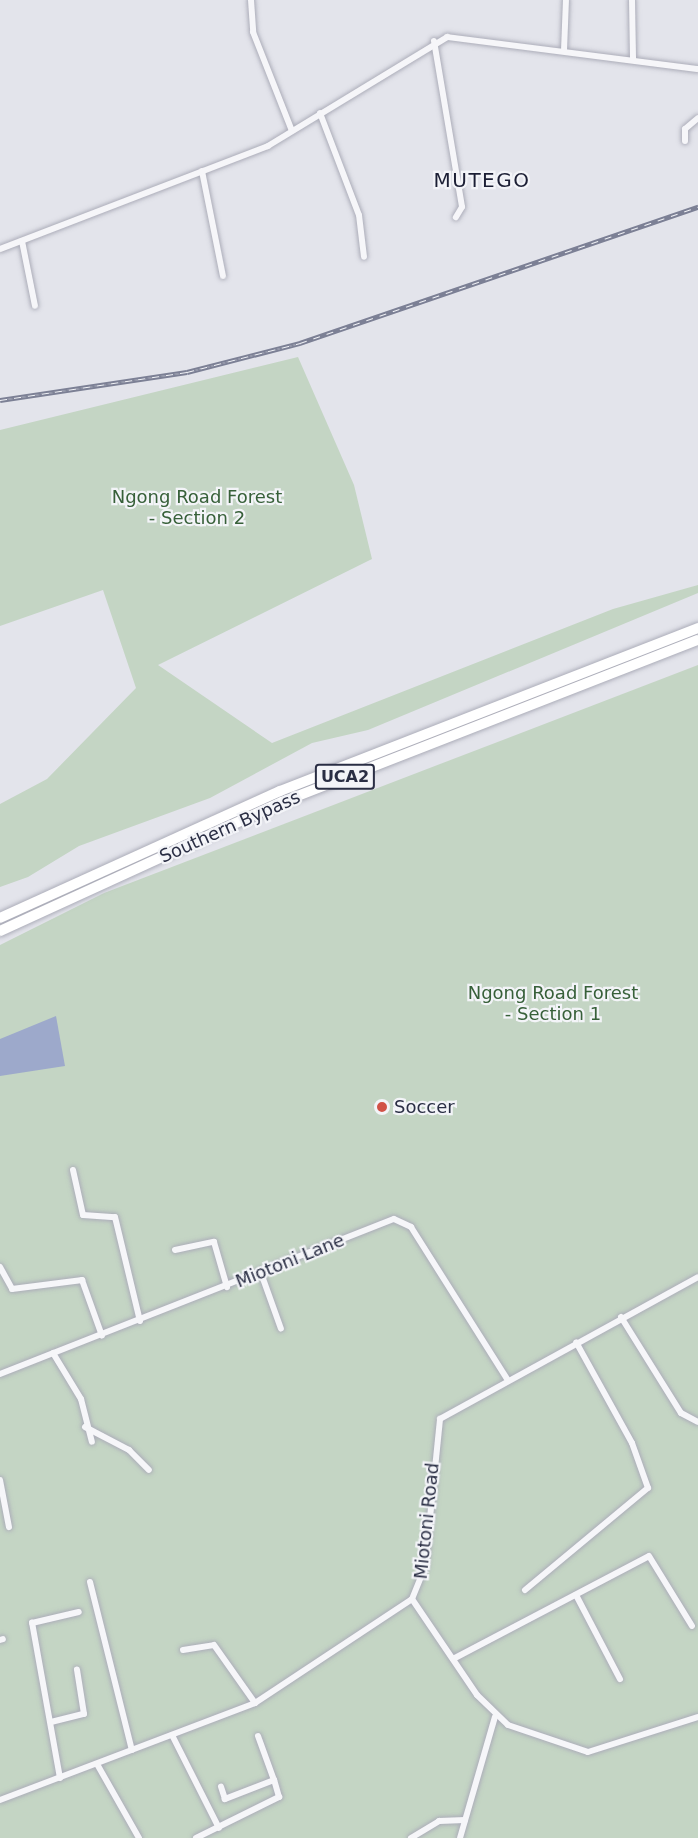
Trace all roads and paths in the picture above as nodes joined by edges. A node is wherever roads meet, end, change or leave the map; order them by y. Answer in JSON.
{"nodes":[{"id":1,"x":251,"y":0,"type":"edge"},
{"id":2,"x":566,"y":0,"type":"edge"},
{"id":3,"x":633,"y":0,"type":"edge"},
{"id":4,"x":434,"y":41,"type":"junction"},
{"id":5,"x":564,"y":51,"type":"junction"},
{"id":6,"x":633,"y":60,"type":"junction"},
{"id":7,"x":698,"y":69,"type":"edge"},
{"id":8,"x":320,"y":113,"type":"junction"},
{"id":9,"x":698,"y":118,"type":"edge"},
{"id":10,"x":292,"y":130,"type":"junction"},
{"id":11,"x":685,"y":141,"type":"dead end"},
{"id":12,"x":202,"y":171,"type":"junction"},
{"id":13,"x":456,"y":217,"type":"dead end"},
{"id":14,"x":22,"y":241,"type":"junction"},
{"id":15,"x":0,"y":249,"type":"edge"},
{"id":16,"x":364,"y":257,"type":"dead end"},
{"id":17,"x":223,"y":276,"type":"dead end"},
{"id":18,"x":35,"y":306,"type":"dead end"},
{"id":19,"x":698,"y":628,"type":"edge"},
{"id":20,"x":698,"y":640,"type":"edge"},
{"id":21,"x":0,"y":918,"type":"edge"},
{"id":22,"x":0,"y":931,"type":"edge"},
{"id":23,"x":73,"y":1170,"type":"dead end"},
{"id":24,"x":175,"y":1250,"type":"dead end"},
{"id":25,"x":0,"y":1267,"type":"edge"},
{"id":26,"x":261,"y":1274,"type":"junction"},
{"id":27,"x":698,"y":1276,"type":"edge"},
{"id":28,"x":227,"y":1287,"type":"junction"},
{"id":29,"x":621,"y":1317,"type":"junction"},
{"id":30,"x":140,"y":1321,"type":"junction"},
{"id":31,"x":281,"y":1329,"type":"dead end"},
{"id":32,"x":102,"y":1336,"type":"junction"},
{"id":33,"x":576,"y":1342,"type":"junction"},
{"id":34,"x":54,"y":1353,"type":"junction"},
{"id":35,"x":0,"y":1374,"type":"edge"},
{"id":36,"x":507,"y":1379,"type":"junction"},
{"id":37,"x":698,"y":1422,"type":"edge"},
{"id":38,"x":85,"y":1427,"type":"junction"},
{"id":39,"x":92,"y":1442,"type":"dead end"},
{"id":40,"x":149,"y":1470,"type":"dead end"},
{"id":41,"x":0,"y":1480,"type":"edge"},
{"id":42,"x":9,"y":1527,"type":"dead end"},
{"id":43,"x":90,"y":1582,"type":"dead end"},
{"id":44,"x":525,"y":1590,"type":"dead end"},
{"id":45,"x":576,"y":1595,"type":"junction"},
{"id":46,"x":412,"y":1599,"type":"junction"},
{"id":47,"x":79,"y":1612,"type":"dead end"},
{"id":48,"x":692,"y":1626,"type":"dead end"},
{"id":49,"x":183,"y":1650,"type":"dead end"},
{"id":50,"x":453,"y":1659,"type":"junction"},
{"id":51,"x":77,"y":1670,"type":"dead end"},
{"id":52,"x":620,"y":1679,"type":"dead end"},
{"id":53,"x":255,"y":1703,"type":"junction"},
{"id":54,"x":495,"y":1717,"type":"junction"},
{"id":55,"x":698,"y":1717,"type":"edge"},
{"id":56,"x":51,"y":1722,"type":"junction"},
{"id":57,"x":172,"y":1735,"type":"junction"},
{"id":58,"x":258,"y":1736,"type":"dead end"},
{"id":59,"x":132,"y":1750,"type":"junction"},
{"id":60,"x":97,"y":1764,"type":"junction"},
{"id":61,"x":60,"y":1778,"type":"junction"},
{"id":62,"x":274,"y":1780,"type":"junction"},
{"id":63,"x":221,"y":1787,"type":"dead end"},
{"id":64,"x":0,"y":1800,"type":"edge"},
{"id":65,"x":465,"y":1820,"type":"junction"},
{"id":66,"x":219,"y":1828,"type":"junction"},
{"id":67,"x":139,"y":1838,"type":"edge"},
{"id":68,"x":196,"y":1838,"type":"edge"},
{"id":69,"x":411,"y":1838,"type":"edge"},
{"id":70,"x":460,"y":1838,"type":"edge"}],
"edges":[{"from":1,"to":10,"type":"street"},
{"from":2,"to":5,"type":"street"},
{"from":3,"to":6,"type":"street"},
{"from":4,"to":5,"type":"street"},
{"from":4,"to":8,"type":"street"},
{"from":4,"to":13,"type":"street"},
{"from":5,"to":6,"type":"street"},
{"from":6,"to":7,"type":"street"},
{"from":8,"to":10,"type":"street"},
{"from":8,"to":16,"type":"street"},
{"from":9,"to":11,"type":"street"},
{"from":10,"to":12,"type":"street"},
{"from":12,"to":14,"type":"street"},
{"from":12,"to":17,"type":"street"},
{"from":14,"to":15,"type":"street"},
{"from":14,"to":18,"type":"street"},
{"from":19,"to":21,"type":"highway","name":"Southern Bypass","number":"UCA2"},
{"from":20,"to":22,"type":"highway","name":"Southern Bypass","number":"UCA2"},
{"from":23,"to":30,"type":"street"},
{"from":24,"to":28,"type":"street"},
{"from":25,"to":32,"type":"street"},
{"from":26,"to":28,"type":"street","name":"Miotoni Lane"},
{"from":26,"to":31,"type":"street"},
{"from":26,"to":36,"type":"street","name":"Miotoni Lane"},
{"from":27,"to":29,"type":"street","name":"Miotoni Road"},
{"from":28,"to":30,"type":"street","name":"Miotoni Lane"},
{"from":29,"to":33,"type":"street","name":"Miotoni Road"},
{"from":29,"to":37,"type":"street"},
{"from":30,"to":32,"type":"street","name":"Miotoni Lane"},
{"from":32,"to":34,"type":"street","name":"Miotoni Lane"},
{"from":33,"to":36,"type":"street","name":"Miotoni Road"},
{"from":33,"to":44,"type":"street"},
{"from":34,"to":35,"type":"street","name":"Miotoni Lane"},
{"from":34,"to":38,"type":"street"},
{"from":36,"to":46,"type":"street","name":"Miotoni Road"},
{"from":38,"to":39,"type":"street"},
{"from":38,"to":40,"type":"street"},
{"from":41,"to":42,"type":"street"},
{"from":43,"to":59,"type":"street"},
{"from":45,"to":48,"type":"street"},
{"from":45,"to":50,"type":"street"},
{"from":45,"to":52,"type":"street"},
{"from":46,"to":50,"type":"street"},
{"from":46,"to":53,"type":"street","name":"Miotoni Road"},
{"from":47,"to":56,"type":"street"},
{"from":49,"to":53,"type":"street"},
{"from":50,"to":54,"type":"street"},
{"from":51,"to":56,"type":"street"},
{"from":53,"to":57,"type":"street","name":"Miotoni Road"},
{"from":54,"to":55,"type":"street"},
{"from":54,"to":65,"type":"street"},
{"from":56,"to":61,"type":"street"},
{"from":57,"to":59,"type":"street","name":"Miotoni Road"},
{"from":57,"to":66,"type":"street"},
{"from":58,"to":62,"type":"street"},
{"from":59,"to":60,"type":"street","name":"Miotoni Road"},
{"from":60,"to":61,"type":"street","name":"Miotoni Road"},
{"from":60,"to":67,"type":"street"},
{"from":61,"to":64,"type":"street","name":"Miotoni Road"},
{"from":62,"to":63,"type":"street"},
{"from":62,"to":66,"type":"street"},
{"from":65,"to":69,"type":"street"},
{"from":65,"to":70,"type":"street"},
{"from":66,"to":68,"type":"street"}]}
